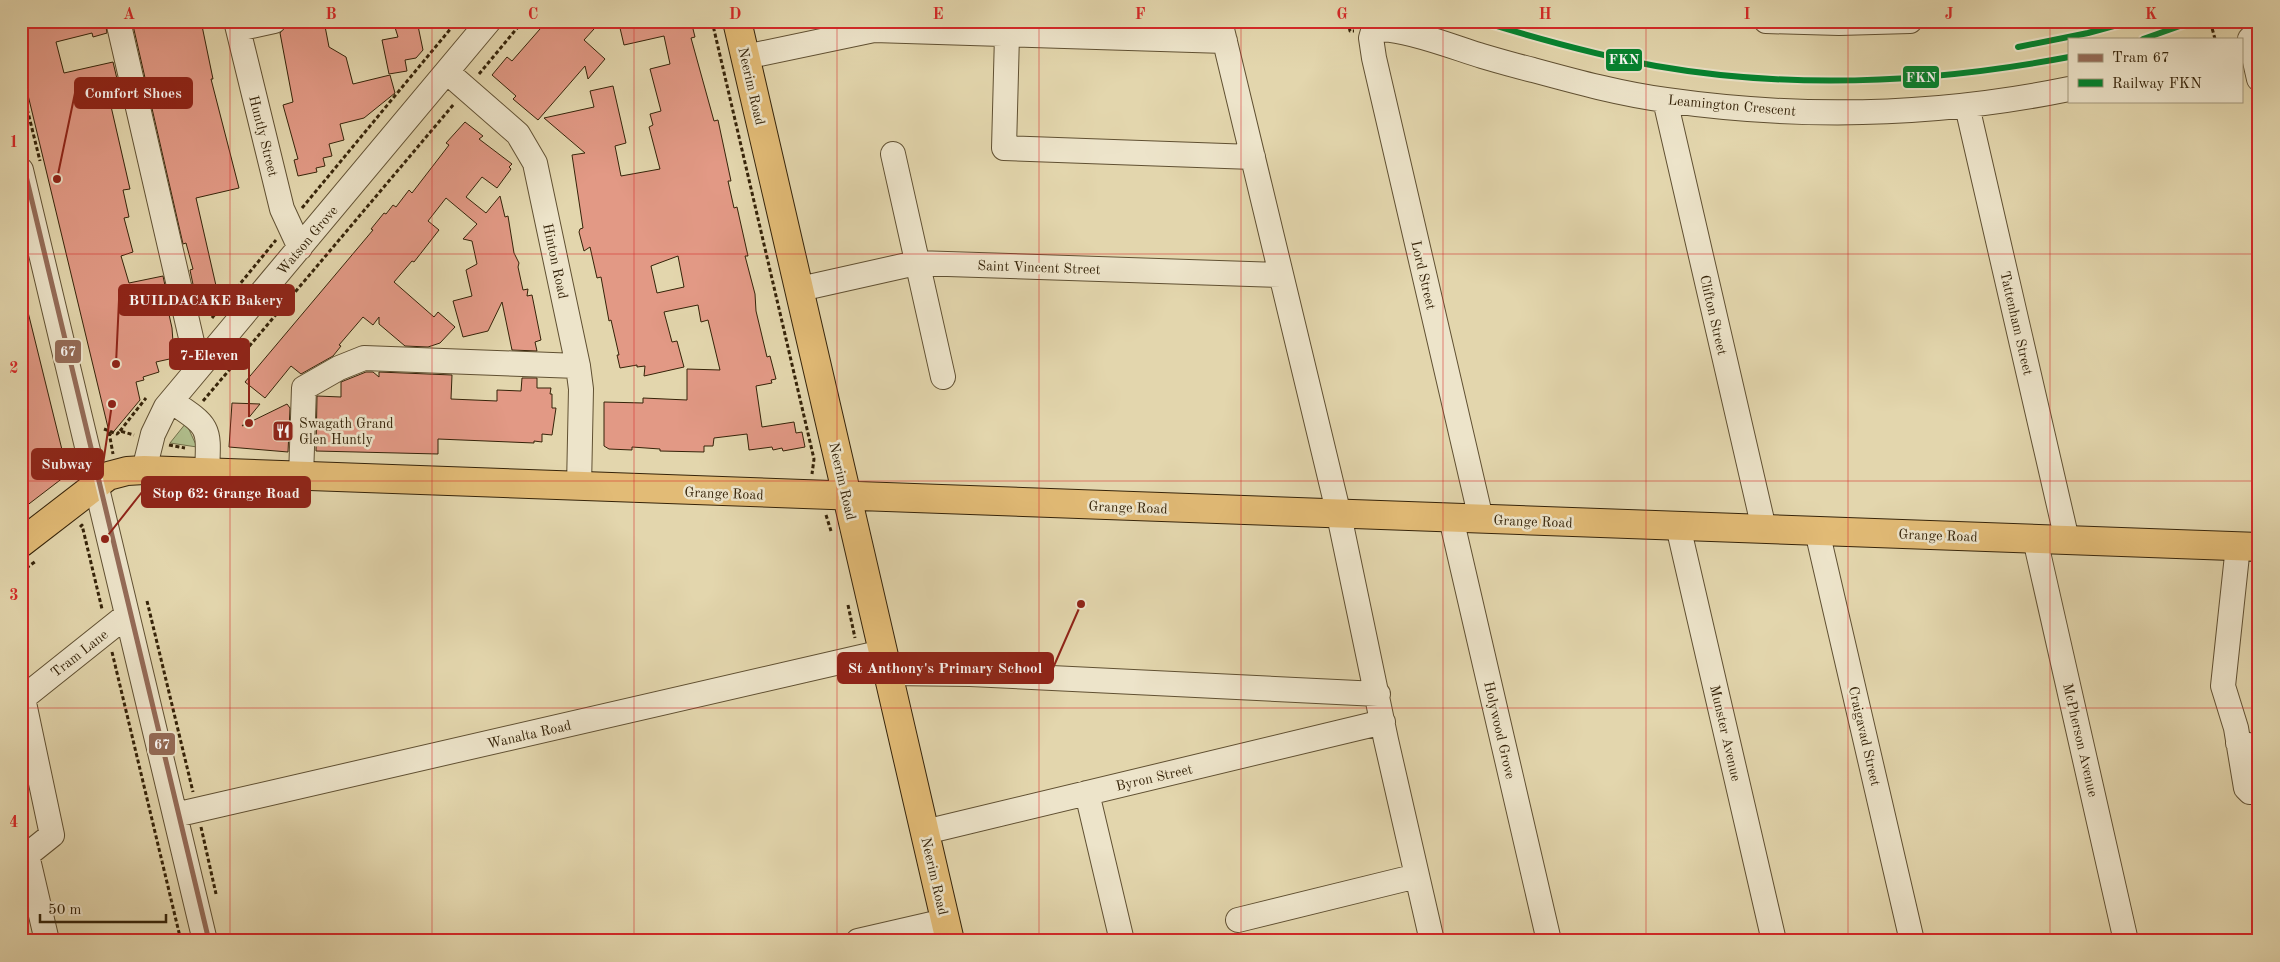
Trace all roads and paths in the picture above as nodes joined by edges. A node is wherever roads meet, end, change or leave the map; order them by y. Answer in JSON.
{"nodes":[{"id":1,"x":118,"y":21,"type":"edge"},
{"id":2,"x":274,"y":21,"type":"edge"},
{"id":3,"x":490,"y":21,"type":"edge"},
{"id":4,"x":524,"y":21,"type":"edge"},
{"id":5,"x":737,"y":21,"type":"edge"},
{"id":6,"x":1766,"y":21,"type":"edge"},
{"id":7,"x":1910,"y":21,"type":"edge"},
{"id":8,"x":2229,"y":21,"type":"edge"},
{"id":9,"x":237,"y":25,"type":"edge"},
{"id":10,"x":863,"y":26,"type":"edge"},
{"id":11,"x":1222,"y":31,"type":"edge"},
{"id":12,"x":1373,"y":31,"type":"joint"},
{"id":13,"x":1007,"y":35,"type":"junction"},
{"id":14,"x":2215,"y":38,"type":"edge"},
{"id":15,"x":2250,"y":39,"type":"edge"},
{"id":16,"x":745,"y":57,"type":"junction"},
{"id":17,"x":447,"y":72,"type":"junction"},
{"id":18,"x":2259,"y":79,"type":"edge"},
{"id":19,"x":2068,"y":89,"type":"edge"},
{"id":20,"x":464,"y":99,"type":"junction"},
{"id":21,"x":1665,"y":100,"type":"junction"},
{"id":22,"x":1967,"y":106,"type":"junction"},
{"id":23,"x":893,"y":154,"type":"dead end"},
{"id":24,"x":1253,"y":157,"type":"junction"},
{"id":25,"x":21,"y":170,"type":"edge"},
{"id":26,"x":300,"y":248,"type":"junction"},
{"id":27,"x":916,"y":263,"type":"junction"},
{"id":28,"x":1281,"y":275,"type":"junction"},
{"id":29,"x":800,"y":289,"type":"junction"},
{"id":30,"x":578,"y":366,"type":"junction"},
{"id":31,"x":198,"y":368,"type":"junction"},
{"id":32,"x":943,"y":377,"type":"dead end"},
{"id":33,"x":171,"y":401,"type":"junction"},
{"id":34,"x":191,"y":414,"type":"junction"},
{"id":35,"x":166,"y":444,"type":"dead end"},
{"id":36,"x":144,"y":470,"type":"junction"},
{"id":37,"x":207,"y":474,"type":"junction"},
{"id":38,"x":301,"y":477,"type":"junction"},
{"id":39,"x":96,"y":485,"type":"junction"},
{"id":40,"x":579,"y":487,"type":"junction"},
{"id":41,"x":847,"y":497,"type":"junction"},
{"id":42,"x":1339,"y":515,"type":"junction"},
{"id":43,"x":1451,"y":518,"type":"junction"},
{"id":44,"x":1481,"y":519,"type":"junction"},
{"id":45,"x":82,"y":525,"type":"dead end"},
{"id":46,"x":1678,"y":526,"type":"junction"},
{"id":47,"x":1764,"y":529,"type":"junction"},
{"id":48,"x":1817,"y":531,"type":"junction"},
{"id":49,"x":2035,"y":539,"type":"junction"},
{"id":50,"x":2067,"y":540,"type":"junction"},
{"id":51,"x":21,"y":542,"type":"edge"},
{"id":52,"x":2248,"y":546,"type":"edge"},
{"id":53,"x":146,"y":598,"type":"dead end"},
{"id":54,"x":127,"y":615,"type":"junction"},
{"id":55,"x":107,"y":631,"type":"junction"},
{"id":56,"x":886,"y":662,"type":"junction"},
{"id":57,"x":1378,"y":694,"type":"junction"},
{"id":58,"x":1384,"y":722,"type":"junction"},
{"id":59,"x":2249,"y":745,"type":"edge"},
{"id":60,"x":2259,"y":791,"type":"edge"},
{"id":61,"x":1087,"y":793,"type":"junction"},
{"id":62,"x":186,"y":813,"type":"junction"},
{"id":63,"x":925,"y":832,"type":"junction"},
{"id":64,"x":1417,"y":876,"type":"junction"},
{"id":65,"x":218,"y":904,"type":"dead end"},
{"id":66,"x":1238,"y":920,"type":"dead end"},
{"id":67,"x":947,"y":931,"type":"edge"},
{"id":68,"x":47,"y":941,"type":"edge"},
{"id":69,"x":181,"y":941,"type":"edge"},
{"id":70,"x":205,"y":941,"type":"edge"},
{"id":71,"x":858,"y":941,"type":"edge"},
{"id":72,"x":1122,"y":941,"type":"edge"},
{"id":73,"x":1432,"y":941,"type":"edge"},
{"id":74,"x":1549,"y":941,"type":"edge"},
{"id":75,"x":1774,"y":941,"type":"edge"},
{"id":76,"x":1912,"y":941,"type":"edge"},
{"id":77,"x":2126,"y":941,"type":"edge"}],
"edges":[{"from":1,"to":31,"type":"street"},
{"from":2,"to":9,"type":"street"},
{"from":3,"to":17,"type":"street","name":"Watson Grove"},
{"from":4,"to":20,"type":"path"},
{"from":5,"to":16,"type":"main road","name":"Neerim Road"},
{"from":6,"to":7,"type":"street"},
{"from":8,"to":14,"type":"path"},
{"from":9,"to":26,"type":"street","name":"Huntly Street"},
{"from":10,"to":13,"type":"street"},
{"from":10,"to":16,"type":"street"},
{"from":11,"to":13,"type":"street"},
{"from":11,"to":24,"type":"street"},
{"from":12,"to":21,"type":"street","name":"Leamington Crescent"},
{"from":12,"to":44,"type":"street","name":"Lord Street"},
{"from":13,"to":24,"type":"street"},
{"from":15,"to":18,"type":"street"},
{"from":16,"to":29,"type":"main road","name":"Neerim Road"},
{"from":17,"to":20,"type":"street","name":"Hinton Road"},
{"from":17,"to":26,"type":"street","name":"Watson Grove"},
{"from":19,"to":22,"type":"street","name":"Leamington Crescent"},
{"from":20,"to":30,"type":"street","name":"Hinton Road"},
{"from":20,"to":34,"type":"path"},
{"from":21,"to":22,"type":"street","name":"Leamington Crescent"},
{"from":21,"to":47,"type":"street","name":"Clifton Street"},
{"from":22,"to":50,"type":"street","name":"Tattenham Street"},
{"from":23,"to":27,"type":"street"},
{"from":24,"to":28,"type":"street"},
{"from":25,"to":39,"type":"street"},
{"from":26,"to":31,"type":"street","name":"Watson Grove"},
{"from":27,"to":28,"type":"street","name":"Saint Vincent Street"},
{"from":27,"to":29,"type":"street","name":"Saint Vincent Street"},
{"from":27,"to":32,"type":"street"},
{"from":28,"to":42,"type":"street"},
{"from":29,"to":41,"type":"main road","name":"Neerim Road"},
{"from":30,"to":38,"type":"street"},
{"from":30,"to":40,"type":"street","name":"Hinton Road"},
{"from":31,"to":33,"type":"street","name":"Watson Grove"},
{"from":33,"to":34,"type":"street"},
{"from":33,"to":36,"type":"street","name":"Watson Grove"},
{"from":34,"to":35,"type":"path"},
{"from":34,"to":37,"type":"street"},
{"from":36,"to":37,"type":"main road","name":"Grange Road"},
{"from":36,"to":39,"type":"main road","name":"Grange Road"},
{"from":37,"to":38,"type":"main road","name":"Grange Road"},
{"from":38,"to":40,"type":"main road","name":"Grange Road"},
{"from":39,"to":51,"type":"main road","name":"Grange Road"},
{"from":39,"to":54,"type":"street"},
{"from":40,"to":41,"type":"main road","name":"Grange Road"},
{"from":41,"to":42,"type":"main road","name":"Grange Road"},
{"from":41,"to":56,"type":"main road","name":"Neerim Road"},
{"from":42,"to":43,"type":"main road","name":"Grange Road"},
{"from":42,"to":57,"type":"street"},
{"from":43,"to":44,"type":"main road","name":"Grange Road"},
{"from":43,"to":74,"type":"street","name":"Holywood Grove"},
{"from":44,"to":46,"type":"main road","name":"Grange Road"},
{"from":45,"to":55,"type":"path"},
{"from":46,"to":47,"type":"main road","name":"Grange Road"},
{"from":46,"to":75,"type":"street","name":"Munster Avenue"},
{"from":47,"to":48,"type":"main road","name":"Grange Road"},
{"from":48,"to":49,"type":"main road","name":"Grange Road"},
{"from":48,"to":76,"type":"street","name":"Craigavad Street"},
{"from":49,"to":50,"type":"main road","name":"Grange Road"},
{"from":49,"to":77,"type":"street","name":"McPherson Avenue"},
{"from":50,"to":52,"type":"main road","name":"Grange Road"},
{"from":52,"to":59,"type":"street"},
{"from":53,"to":62,"type":"path"},
{"from":54,"to":55,"type":"street","name":"Tram Lane"},
{"from":54,"to":62,"type":"street"},
{"from":55,"to":68,"type":"street","name":"Tram Lane"},
{"from":55,"to":69,"type":"path"},
{"from":56,"to":57,"type":"street","name":"Wanalta Road"},
{"from":56,"to":62,"type":"street","name":"Wanalta Road"},
{"from":56,"to":63,"type":"main road","name":"Neerim Road"},
{"from":57,"to":58,"type":"street"},
{"from":58,"to":61,"type":"street","name":"Byron Street"},
{"from":58,"to":64,"type":"street"},
{"from":59,"to":60,"type":"street"},
{"from":61,"to":63,"type":"street","name":"Byron Street"},
{"from":61,"to":72,"type":"street"},
{"from":62,"to":65,"type":"path"},
{"from":62,"to":70,"type":"street"},
{"from":63,"to":67,"type":"main road","name":"Neerim Road"},
{"from":64,"to":66,"type":"street"},
{"from":64,"to":73,"type":"street"},
{"from":67,"to":71,"type":"street"}]}
